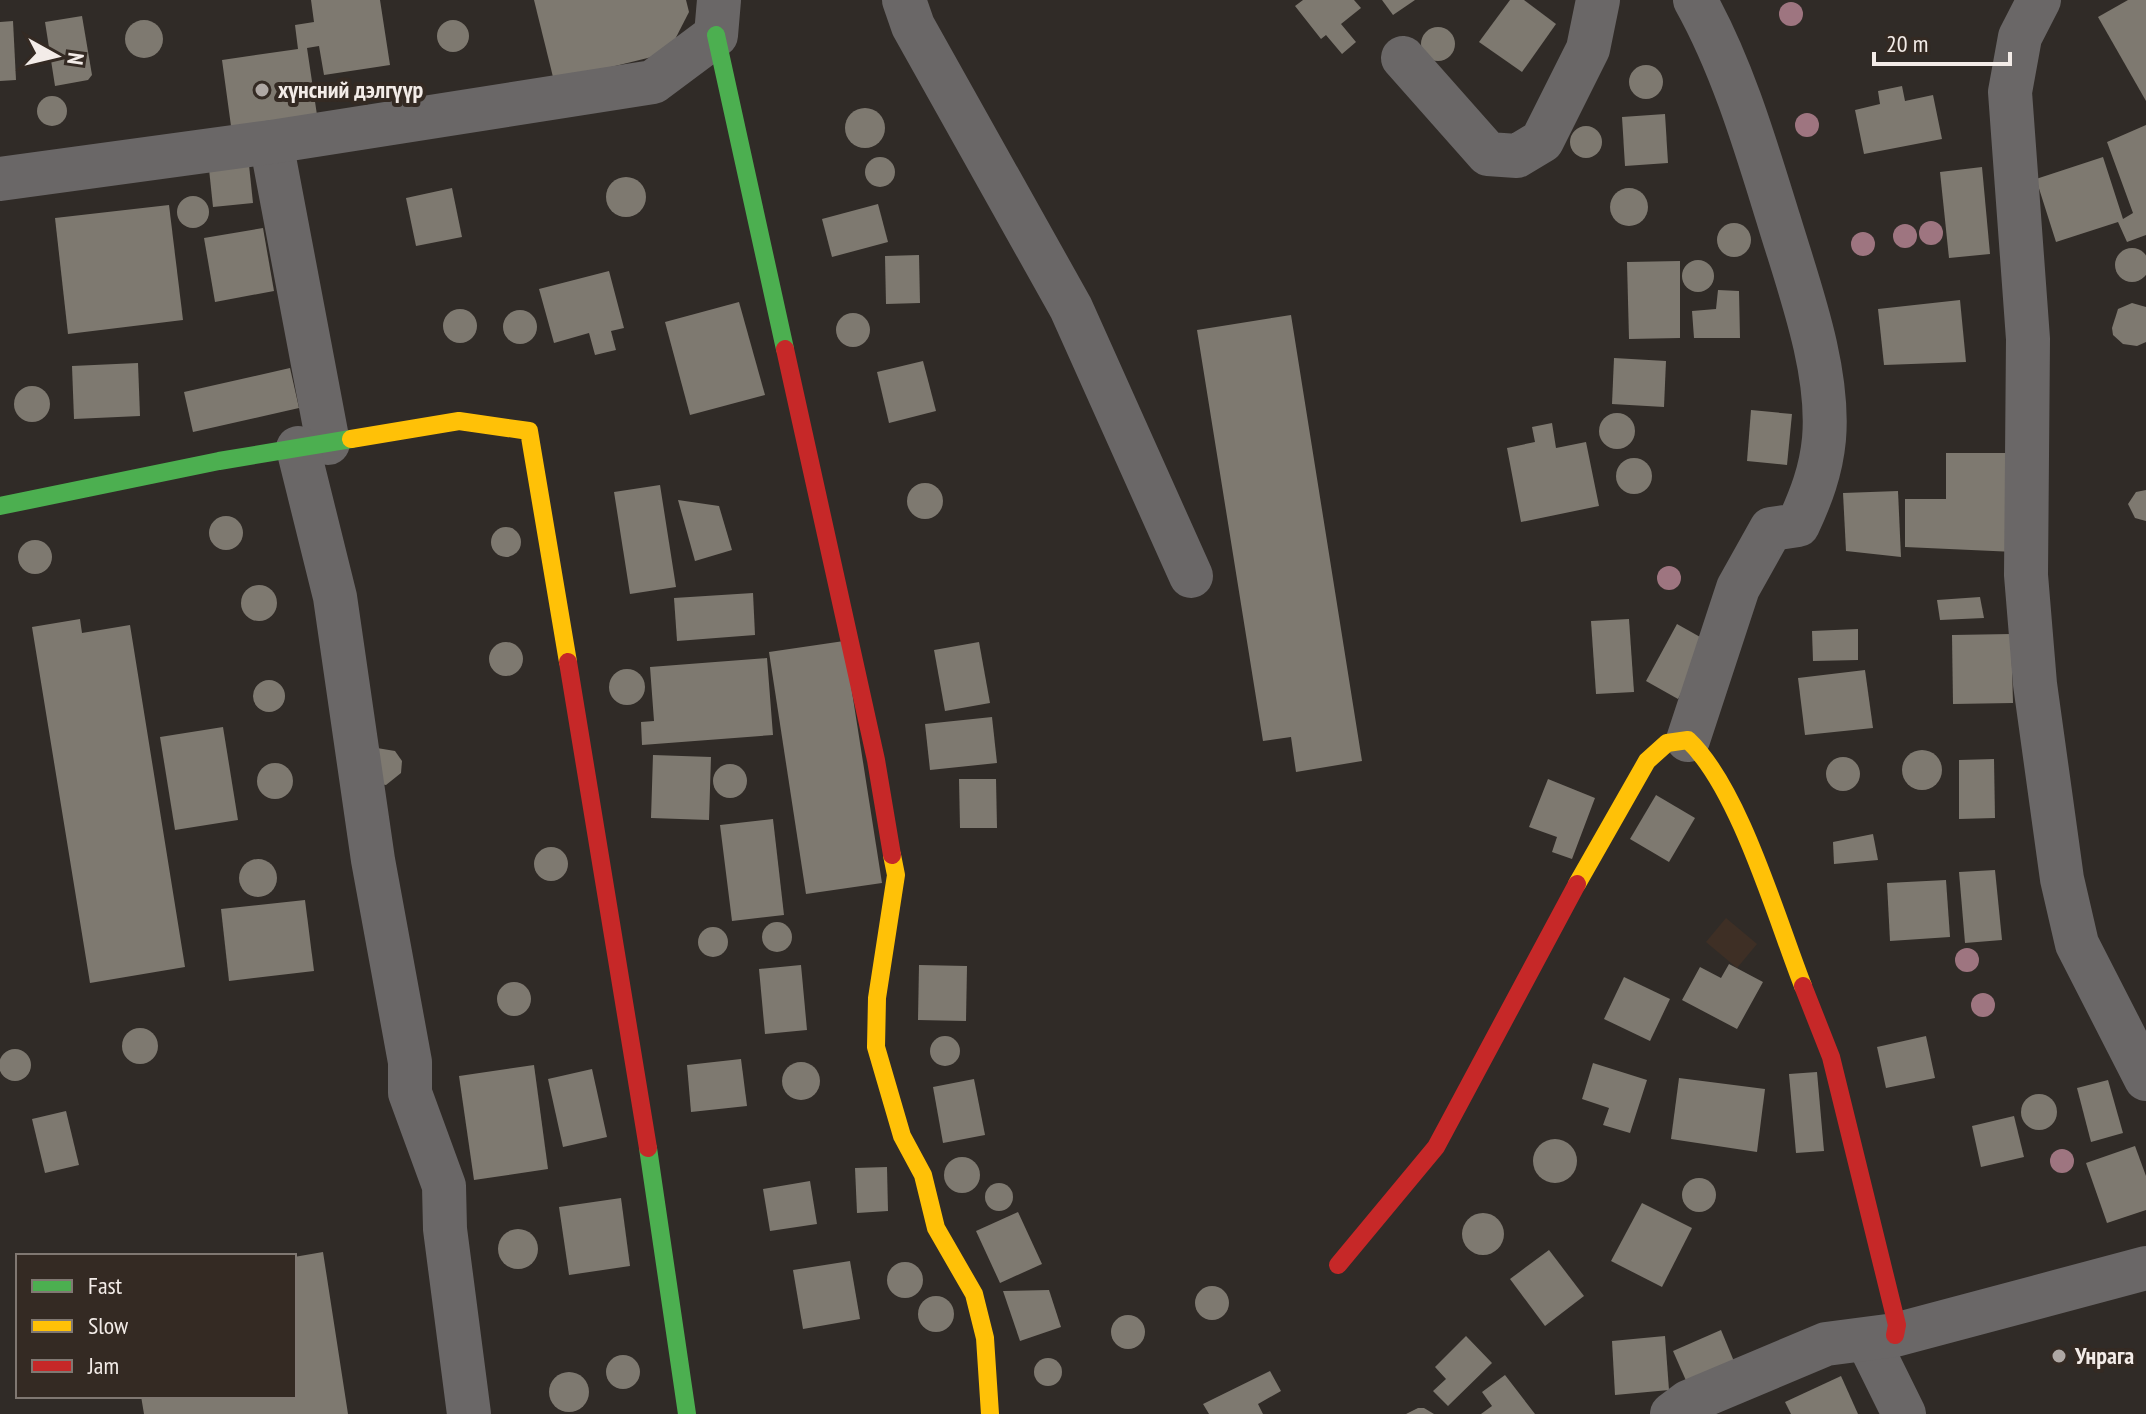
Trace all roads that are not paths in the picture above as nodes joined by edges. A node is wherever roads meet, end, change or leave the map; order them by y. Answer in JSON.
{"nodes":[{"id":1,"x":904,"y":0,"type":"edge"},
{"id":2,"x":1598,"y":0,"type":"edge"},
{"id":3,"x":1695,"y":0,"type":"edge"},
{"id":4,"x":2039,"y":0,"type":"edge"},
{"id":5,"x":718,"y":18,"type":"edge"},
{"id":6,"x":1403,"y":58,"type":"dead end"},
{"id":7,"x":271,"y":142,"type":"junction"},
{"id":8,"x":0,"y":179,"type":"edge"},
{"id":9,"x":313,"y":446,"type":"junction"},
{"id":10,"x":0,"y":506,"type":"edge"},
{"id":11,"x":1191,"y":576,"type":"dead end"},
{"id":12,"x":1688,"y":740,"type":"junction"},
{"id":13,"x":2146,"y":1079,"type":"edge"},
{"id":14,"x":1338,"y":1265,"type":"dead end"},
{"id":15,"x":2146,"y":1268,"type":"edge"},
{"id":16,"x":1882,"y":1338,"type":"junction"},
{"id":17,"x":469,"y":1414,"type":"edge"},
{"id":18,"x":687,"y":1414,"type":"edge"},
{"id":19,"x":990,"y":1414,"type":"edge"},
{"id":20,"x":1672,"y":1414,"type":"edge"},
{"id":21,"x":1904,"y":1414,"type":"edge"}],
"edges":[{"from":1,"to":11,"type":"street"},
{"from":2,"to":6,"type":"street"},
{"from":3,"to":12,"type":"street"},
{"from":4,"to":13,"type":"street"},
{"from":5,"to":7,"type":"street"},
{"from":5,"to":19,"type":"street"},
{"from":7,"to":8,"type":"street"},
{"from":7,"to":9,"type":"street"},
{"from":9,"to":10,"type":"street"},
{"from":9,"to":17,"type":"street"},
{"from":9,"to":18,"type":"street"},
{"from":12,"to":14,"type":"street"},
{"from":12,"to":16,"type":"street"},
{"from":15,"to":16,"type":"street"},
{"from":16,"to":20,"type":"street"},
{"from":16,"to":21,"type":"street"}]}
